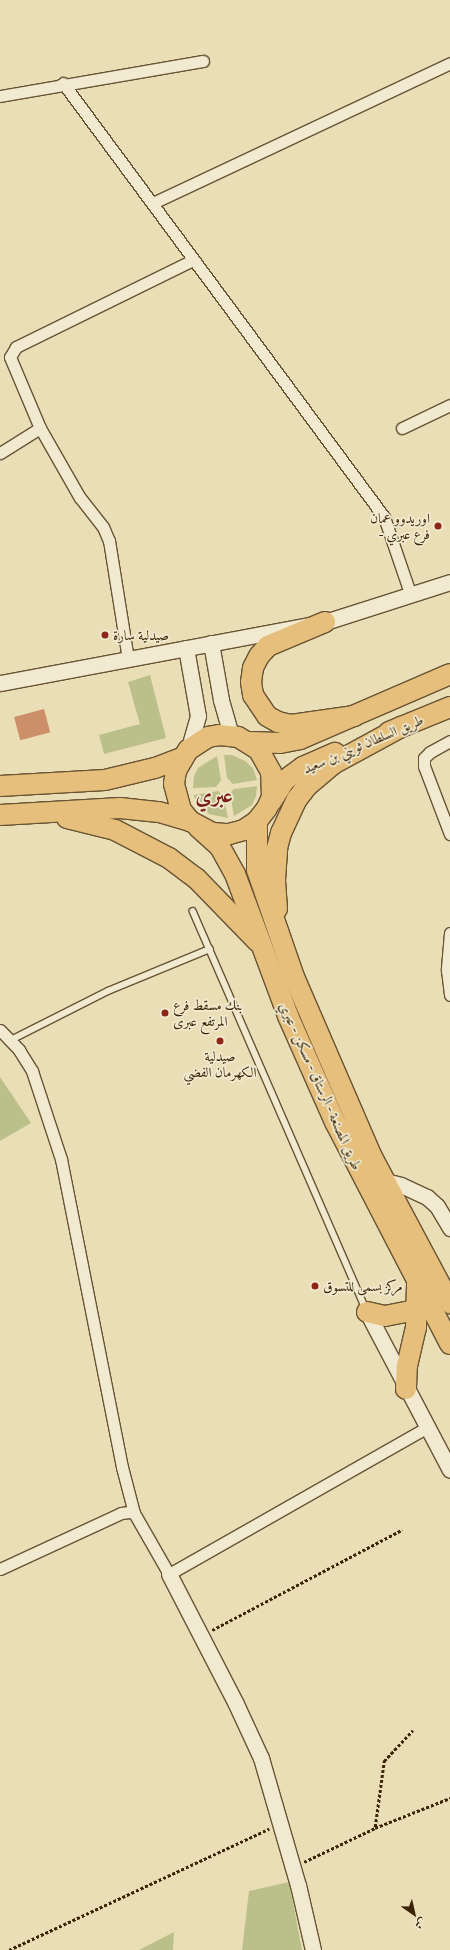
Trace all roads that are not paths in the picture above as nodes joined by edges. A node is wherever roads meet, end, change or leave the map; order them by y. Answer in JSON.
{"nodes":[{"id":1,"x":203,"y":61,"type":"dead end"},
{"id":2,"x":450,"y":63,"type":"edge"},
{"id":3,"x":63,"y":83,"type":"junction"},
{"id":4,"x":0,"y":96,"type":"edge"},
{"id":5,"x":153,"y":203,"type":"junction"},
{"id":6,"x":193,"y":260,"type":"junction"},
{"id":7,"x":450,"y":405,"type":"edge"},
{"id":8,"x":40,"y":428,"type":"junction"},
{"id":9,"x":402,"y":428,"type":"dead end"},
{"id":10,"x":0,"y":453,"type":"edge"},
{"id":11,"x":450,"y":582,"type":"edge"},
{"id":12,"x":411,"y":596,"type":"junction"},
{"id":13,"x":324,"y":622,"type":"junction"},
{"id":14,"x":210,"y":643,"type":"junction"},
{"id":15,"x":186,"y":648,"type":"junction"},
{"id":16,"x":128,"y":659,"type":"junction"},
{"id":17,"x":450,"y":674,"type":"edge"},
{"id":18,"x":0,"y":683,"type":"edge"},
{"id":19,"x":450,"y":707,"type":"edge"},
{"id":20,"x":354,"y":716,"type":"junction"},
{"id":21,"x":401,"y":727,"type":"junction"},
{"id":22,"x":241,"y":739,"type":"junction"},
{"id":23,"x":450,"y":741,"type":"edge"},
{"id":24,"x":185,"y":754,"type":"junction"},
{"id":25,"x":0,"y":786,"type":"edge"},
{"id":26,"x":3,"y":815,"type":"edge"},
{"id":27,"x":262,"y":815,"type":"junction"},
{"id":28,"x":194,"y":824,"type":"junction"},
{"id":29,"x":450,"y":834,"type":"edge"},
{"id":30,"x":193,"y":912,"type":"dead end"},
{"id":31,"x":450,"y":933,"type":"edge"},
{"id":32,"x":272,"y":946,"type":"junction"},
{"id":33,"x":210,"y":949,"type":"junction"},
{"id":34,"x":450,"y":995,"type":"edge"},
{"id":35,"x":0,"y":1030,"type":"edge"},
{"id":36,"x":11,"y":1040,"type":"junction"},
{"id":37,"x":385,"y":1182,"type":"junction"},
{"id":38,"x":450,"y":1228,"type":"edge"},
{"id":39,"x":417,"y":1282,"type":"junction"},
{"id":40,"x":450,"y":1303,"type":"edge"},
{"id":41,"x":416,"y":1310,"type":"junction"},
{"id":42,"x":367,"y":1312,"type":"junction"},
{"id":43,"x":450,"y":1344,"type":"edge"},
{"id":44,"x":406,"y":1389,"type":"junction"},
{"id":45,"x":426,"y":1428,"type":"junction"},
{"id":46,"x":450,"y":1470,"type":"edge"},
{"id":47,"x":134,"y":1513,"type":"junction"},
{"id":48,"x":0,"y":1568,"type":"edge"},
{"id":49,"x":170,"y":1574,"type":"junction"},
{"id":50,"x":313,"y":1950,"type":"edge"}],
"edges":[{"from":1,"to":3,"type":"street"},
{"from":2,"to":5,"type":"street"},
{"from":3,"to":4,"type":"street"},
{"from":3,"to":5,"type":"street"},
{"from":5,"to":6,"type":"street"},
{"from":6,"to":8,"type":"street"},
{"from":6,"to":12,"type":"street"},
{"from":7,"to":9,"type":"street"},
{"from":8,"to":10,"type":"street"},
{"from":8,"to":16,"type":"street"},
{"from":11,"to":12,"type":"street"},
{"from":12,"to":13,"type":"street"},
{"from":13,"to":14,"type":"street"},
{"from":13,"to":20,"type":"highway"},
{"from":14,"to":15,"type":"street"},
{"from":14,"to":22,"type":"street"},
{"from":15,"to":16,"type":"street"},
{"from":15,"to":24,"type":"street"},
{"from":16,"to":18,"type":"street"},
{"from":17,"to":20,"type":"highway"},
{"from":19,"to":21,"type":"highway","name":"طريق السلطان ثويني بن سعيد"},
{"from":20,"to":22,"type":"highway"},
{"from":21,"to":27,"type":"highway","name":"طريق السلطان ثويني بن سعيد"},
{"from":21,"to":32,"type":"highway"},
{"from":22,"to":24,"type":"highway"},
{"from":22,"to":27,"type":"highway"},
{"from":23,"to":29,"type":"street"},
{"from":24,"to":25,"type":"highway"},
{"from":24,"to":28,"type":"highway"},
{"from":26,"to":28,"type":"highway"},
{"from":26,"to":32,"type":"highway"},
{"from":27,"to":28,"type":"highway"},
{"from":27,"to":32,"type":"highway","name":"طريق المصنعة - الرستاق - مسكن - عبري"},
{"from":28,"to":32,"type":"highway","name":"طريق المصنعة - الرستاق - مسكن - عبري"},
{"from":30,"to":33,"type":"lane"},
{"from":31,"to":34,"type":"street"},
{"from":32,"to":37,"type":"highway","name":"طريق المصنعة - الرستاق - مسكن - عبري"},
{"from":32,"to":39,"type":"highway","name":"طريق المصنعة - الرستاق - مسكن - عبري"},
{"from":33,"to":36,"type":"lane"},
{"from":33,"to":42,"type":"lane"},
{"from":35,"to":36,"type":"street"},
{"from":36,"to":47,"type":"street"},
{"from":37,"to":38,"type":"street"},
{"from":37,"to":40,"type":"highway","name":"طريق المصنعة - الرستاق - مسكن - عبري"},
{"from":39,"to":41,"type":"highway"},
{"from":39,"to":43,"type":"highway","name":"طريق المصنعة - الرستاق - مسكن - عبري"},
{"from":41,"to":42,"type":"highway"},
{"from":41,"to":44,"type":"highway"},
{"from":42,"to":44,"type":"street"},
{"from":44,"to":45,"type":"street"},
{"from":45,"to":46,"type":"street"},
{"from":45,"to":49,"type":"street"},
{"from":47,"to":48,"type":"street"},
{"from":47,"to":49,"type":"street"},
{"from":49,"to":50,"type":"street"}]}
